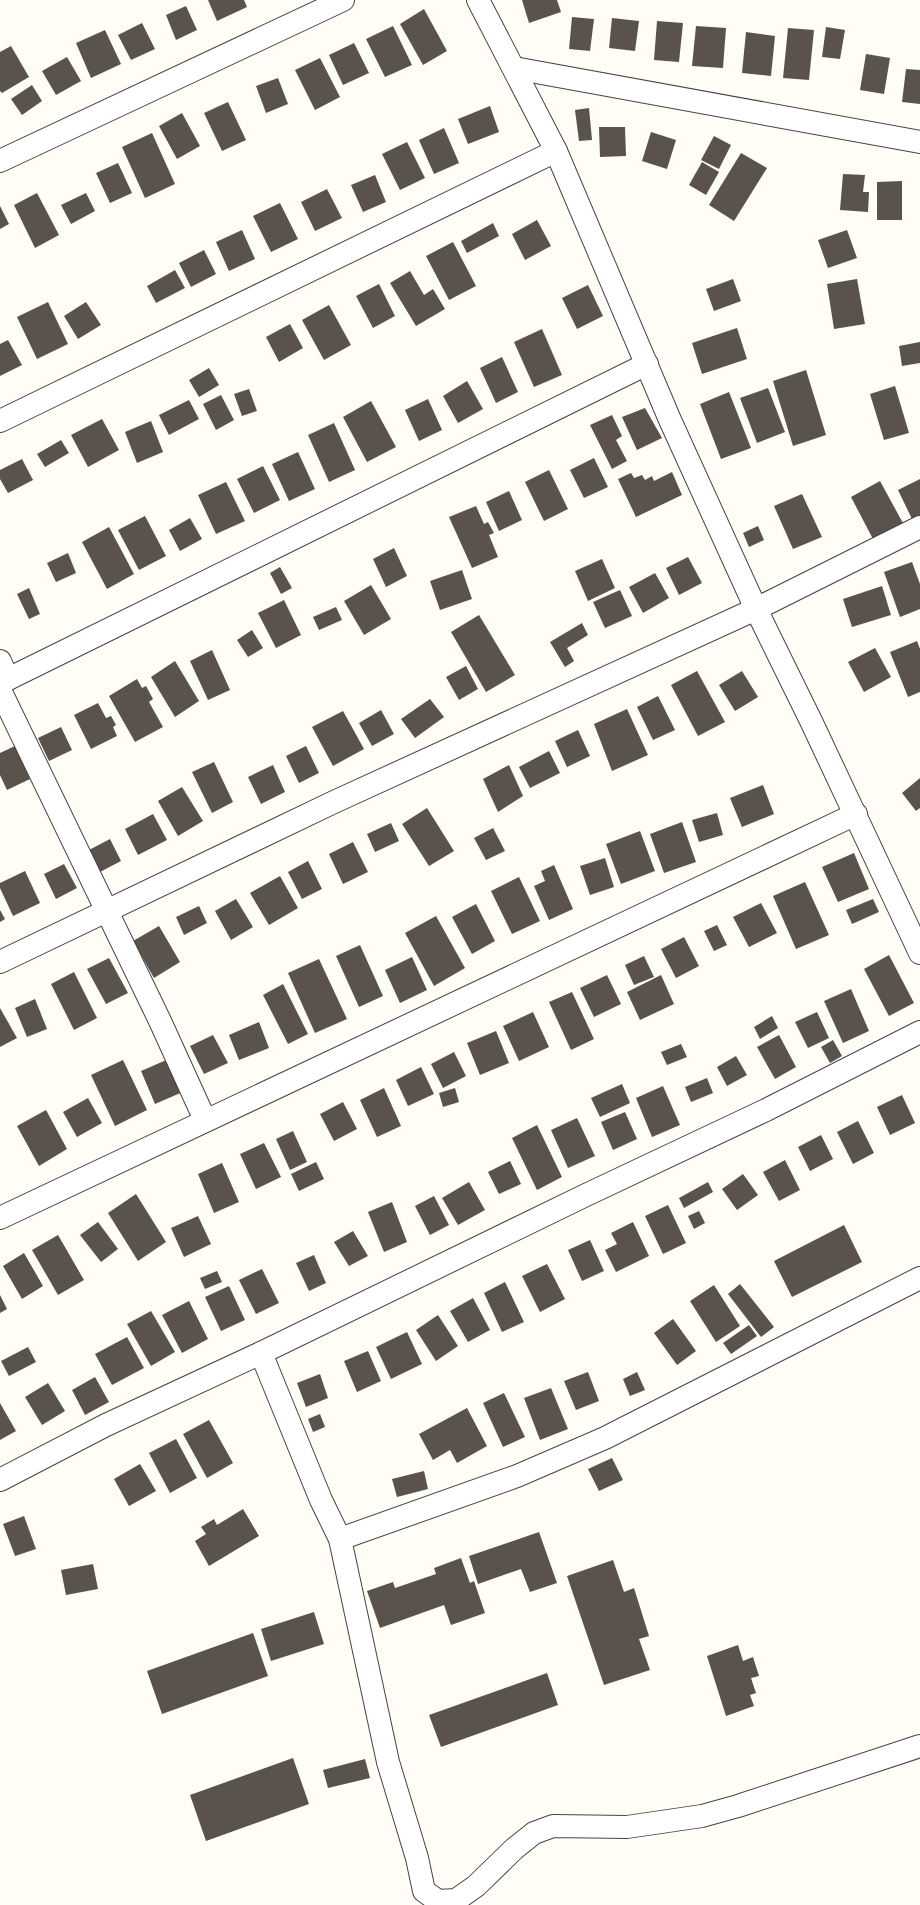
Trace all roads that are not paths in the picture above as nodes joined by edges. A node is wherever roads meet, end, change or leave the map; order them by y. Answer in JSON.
{"nodes":[{"id":1,"x":343,"y":0,"type":"edge"},
{"id":2,"x":478,"y":0,"type":"edge"},
{"id":3,"x":514,"y":68,"type":"junction"},
{"id":4,"x":920,"y":142,"type":"edge"},
{"id":5,"x":556,"y":151,"type":"junction"},
{"id":6,"x":0,"y":162,"type":"edge"},
{"id":7,"x":647,"y":364,"type":"junction"},
{"id":8,"x":0,"y":421,"type":"edge"},
{"id":9,"x":920,"y":527,"type":"edge"},
{"id":10,"x":756,"y":609,"type":"junction"},
{"id":11,"x":2,"y":678,"type":"edge"},
{"id":12,"x":856,"y":814,"type":"junction"},
{"id":13,"x":107,"y":911,"type":"junction"},
{"id":14,"x":920,"y":953,"type":"edge"},
{"id":15,"x":0,"y":962,"type":"edge"},
{"id":16,"x":920,"y":1032,"type":"edge"},
{"id":17,"x":205,"y":1120,"type":"junction"},
{"id":18,"x":0,"y":1218,"type":"edge"},
{"id":19,"x":920,"y":1278,"type":"edge"},
{"id":20,"x":261,"y":1354,"type":"junction"},
{"id":21,"x":0,"y":1480,"type":"edge"},
{"id":22,"x":340,"y":1539,"type":"junction"},
{"id":23,"x":920,"y":1746,"type":"edge"}],
"edges":[{"from":1,"to":6,"type":"street"},
{"from":2,"to":3,"type":"street"},
{"from":3,"to":4,"type":"street"},
{"from":3,"to":5,"type":"street"},
{"from":5,"to":7,"type":"street"},
{"from":5,"to":8,"type":"street"},
{"from":7,"to":10,"type":"street"},
{"from":7,"to":11,"type":"street"},
{"from":9,"to":10,"type":"street"},
{"from":10,"to":12,"type":"street"},
{"from":10,"to":13,"type":"street"},
{"from":11,"to":13,"type":"street"},
{"from":12,"to":14,"type":"street"},
{"from":12,"to":17,"type":"street"},
{"from":13,"to":15,"type":"street"},
{"from":13,"to":17,"type":"street"},
{"from":16,"to":20,"type":"street"},
{"from":17,"to":18,"type":"street"},
{"from":19,"to":22,"type":"street"},
{"from":20,"to":21,"type":"street"},
{"from":20,"to":22,"type":"street"},
{"from":22,"to":23,"type":"street"}]}
